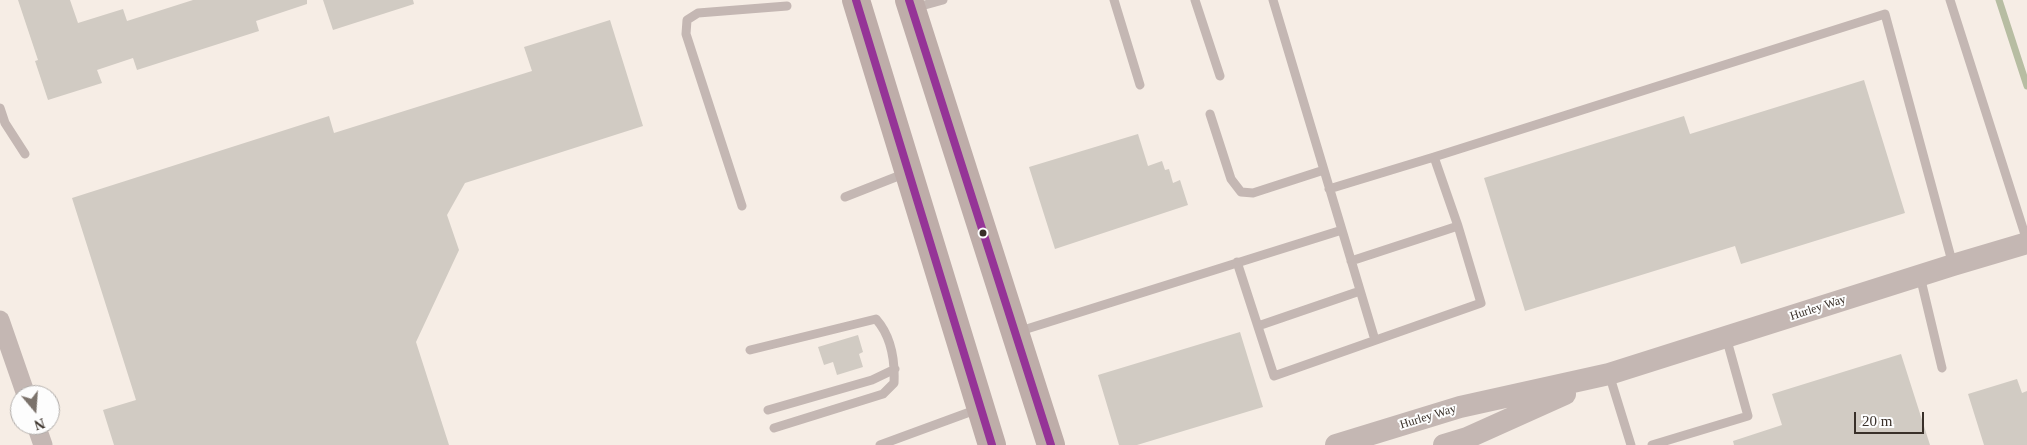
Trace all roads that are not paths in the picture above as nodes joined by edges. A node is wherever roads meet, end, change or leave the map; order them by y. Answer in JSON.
{"nodes":[{"id":1,"x":856,"y":0,"type":"edge"},
{"id":2,"x":943,"y":0,"type":"edge"},
{"id":3,"x":1114,"y":0,"type":"edge"},
{"id":4,"x":1195,"y":0,"type":"edge"},
{"id":5,"x":1273,"y":0,"type":"edge"},
{"id":6,"x":1950,"y":0,"type":"edge"},
{"id":7,"x":906,"y":3,"type":"edge"},
{"id":8,"x":787,"y":6,"type":"dead end"},
{"id":9,"x":1220,"y":76,"type":"dead end"},
{"id":10,"x":1140,"y":85,"type":"dead end"},
{"id":11,"x":0,"y":108,"type":"edge"},
{"id":12,"x":1210,"y":114,"type":"dead end"},
{"id":13,"x":25,"y":154,"type":"dead end"},
{"id":14,"x":1434,"y":157,"type":"junction"},
{"id":15,"x":1324,"y":170,"type":"junction"},
{"id":16,"x":909,"y":172,"type":"junction"},
{"id":17,"x":1329,"y":189,"type":"junction"},
{"id":18,"x":845,"y":198,"type":"dead end"},
{"id":19,"x":742,"y":206,"type":"dead end"},
{"id":20,"x":1458,"y":226,"type":"junction"},
{"id":21,"x":1342,"y":230,"type":"junction"},
{"id":22,"x":2027,"y":242,"type":"edge"},
{"id":23,"x":1351,"y":260,"type":"junction"},
{"id":24,"x":1237,"y":262,"type":"junction"},
{"id":25,"x":1953,"y":265,"type":"junction"},
{"id":26,"x":1920,"y":275,"type":"junction"},
{"id":27,"x":1360,"y":291,"type":"junction"},
{"id":28,"x":0,"y":320,"type":"edge"},
{"id":29,"x":1258,"y":326,"type":"junction"},
{"id":30,"x":1015,"y":332,"type":"junction"},
{"id":31,"x":1726,"y":337,"type":"junction"},
{"id":32,"x":1374,"y":340,"type":"junction"},
{"id":33,"x":750,"y":350,"type":"dead end"},
{"id":34,"x":1942,"y":368,"type":"dead end"},
{"id":35,"x":895,"y":370,"type":"junction"},
{"id":36,"x":1609,"y":374,"type":"junction"},
{"id":37,"x":23,"y":385,"type":"edge"},
{"id":38,"x":981,"y":408,"type":"junction"},
{"id":39,"x":768,"y":410,"type":"dead end"},
{"id":40,"x":774,"y":428,"type":"dead end"},
{"id":41,"x":1469,"y":441,"type":"edge"},
{"id":42,"x":880,"y":445,"type":"edge"},
{"id":43,"x":992,"y":445,"type":"edge"},
{"id":44,"x":1051,"y":445,"type":"edge"},
{"id":45,"x":1336,"y":445,"type":"edge"},
{"id":46,"x":1444,"y":445,"type":"edge"},
{"id":47,"x":1631,"y":445,"type":"edge"},
{"id":48,"x":1652,"y":445,"type":"edge"}],
"edges":[{"from":1,"to":16,"type":"main road"},
{"from":2,"to":7,"type":"lane"},
{"from":3,"to":10,"type":"lane"},
{"from":4,"to":9,"type":"lane"},
{"from":5,"to":15,"type":"lane"},
{"from":6,"to":22,"type":"lane"},
{"from":7,"to":30,"type":"main road"},
{"from":8,"to":19,"type":"lane"},
{"from":11,"to":13,"type":"lane"},
{"from":12,"to":15,"type":"lane"},
{"from":14,"to":17,"type":"lane"},
{"from":14,"to":20,"type":"lane"},
{"from":14,"to":25,"type":"lane"},
{"from":15,"to":17,"type":"lane"},
{"from":16,"to":18,"type":"lane"},
{"from":16,"to":38,"type":"main road"},
{"from":17,"to":21,"type":"lane"},
{"from":20,"to":23,"type":"lane"},
{"from":20,"to":32,"type":"lane"},
{"from":21,"to":23,"type":"lane"},
{"from":21,"to":24,"type":"lane"},
{"from":22,"to":25,"type":"street","name":"Hurley Way"},
{"from":23,"to":27,"type":"lane"},
{"from":24,"to":29,"type":"lane"},
{"from":24,"to":30,"type":"lane"},
{"from":25,"to":26,"type":"street","name":"Hurley Way"},
{"from":26,"to":31,"type":"street","name":"Hurley Way"},
{"from":26,"to":34,"type":"lane"},
{"from":27,"to":29,"type":"lane"},
{"from":27,"to":32,"type":"lane"},
{"from":28,"to":37,"type":"street"},
{"from":29,"to":32,"type":"lane"},
{"from":30,"to":44,"type":"main road"},
{"from":31,"to":36,"type":"street","name":"Hurley Way"},
{"from":31,"to":48,"type":"lane"},
{"from":33,"to":35,"type":"lane"},
{"from":35,"to":39,"type":"lane"},
{"from":35,"to":40,"type":"lane"},
{"from":36,"to":41,"type":"street","name":"Hurley Way"},
{"from":36,"to":45,"type":"street","name":"Hurley Way"},
{"from":36,"to":47,"type":"lane"},
{"from":38,"to":42,"type":"lane"},
{"from":38,"to":43,"type":"main road"},
{"from":41,"to":46,"type":"street","name":"Hurley Way"}]}
